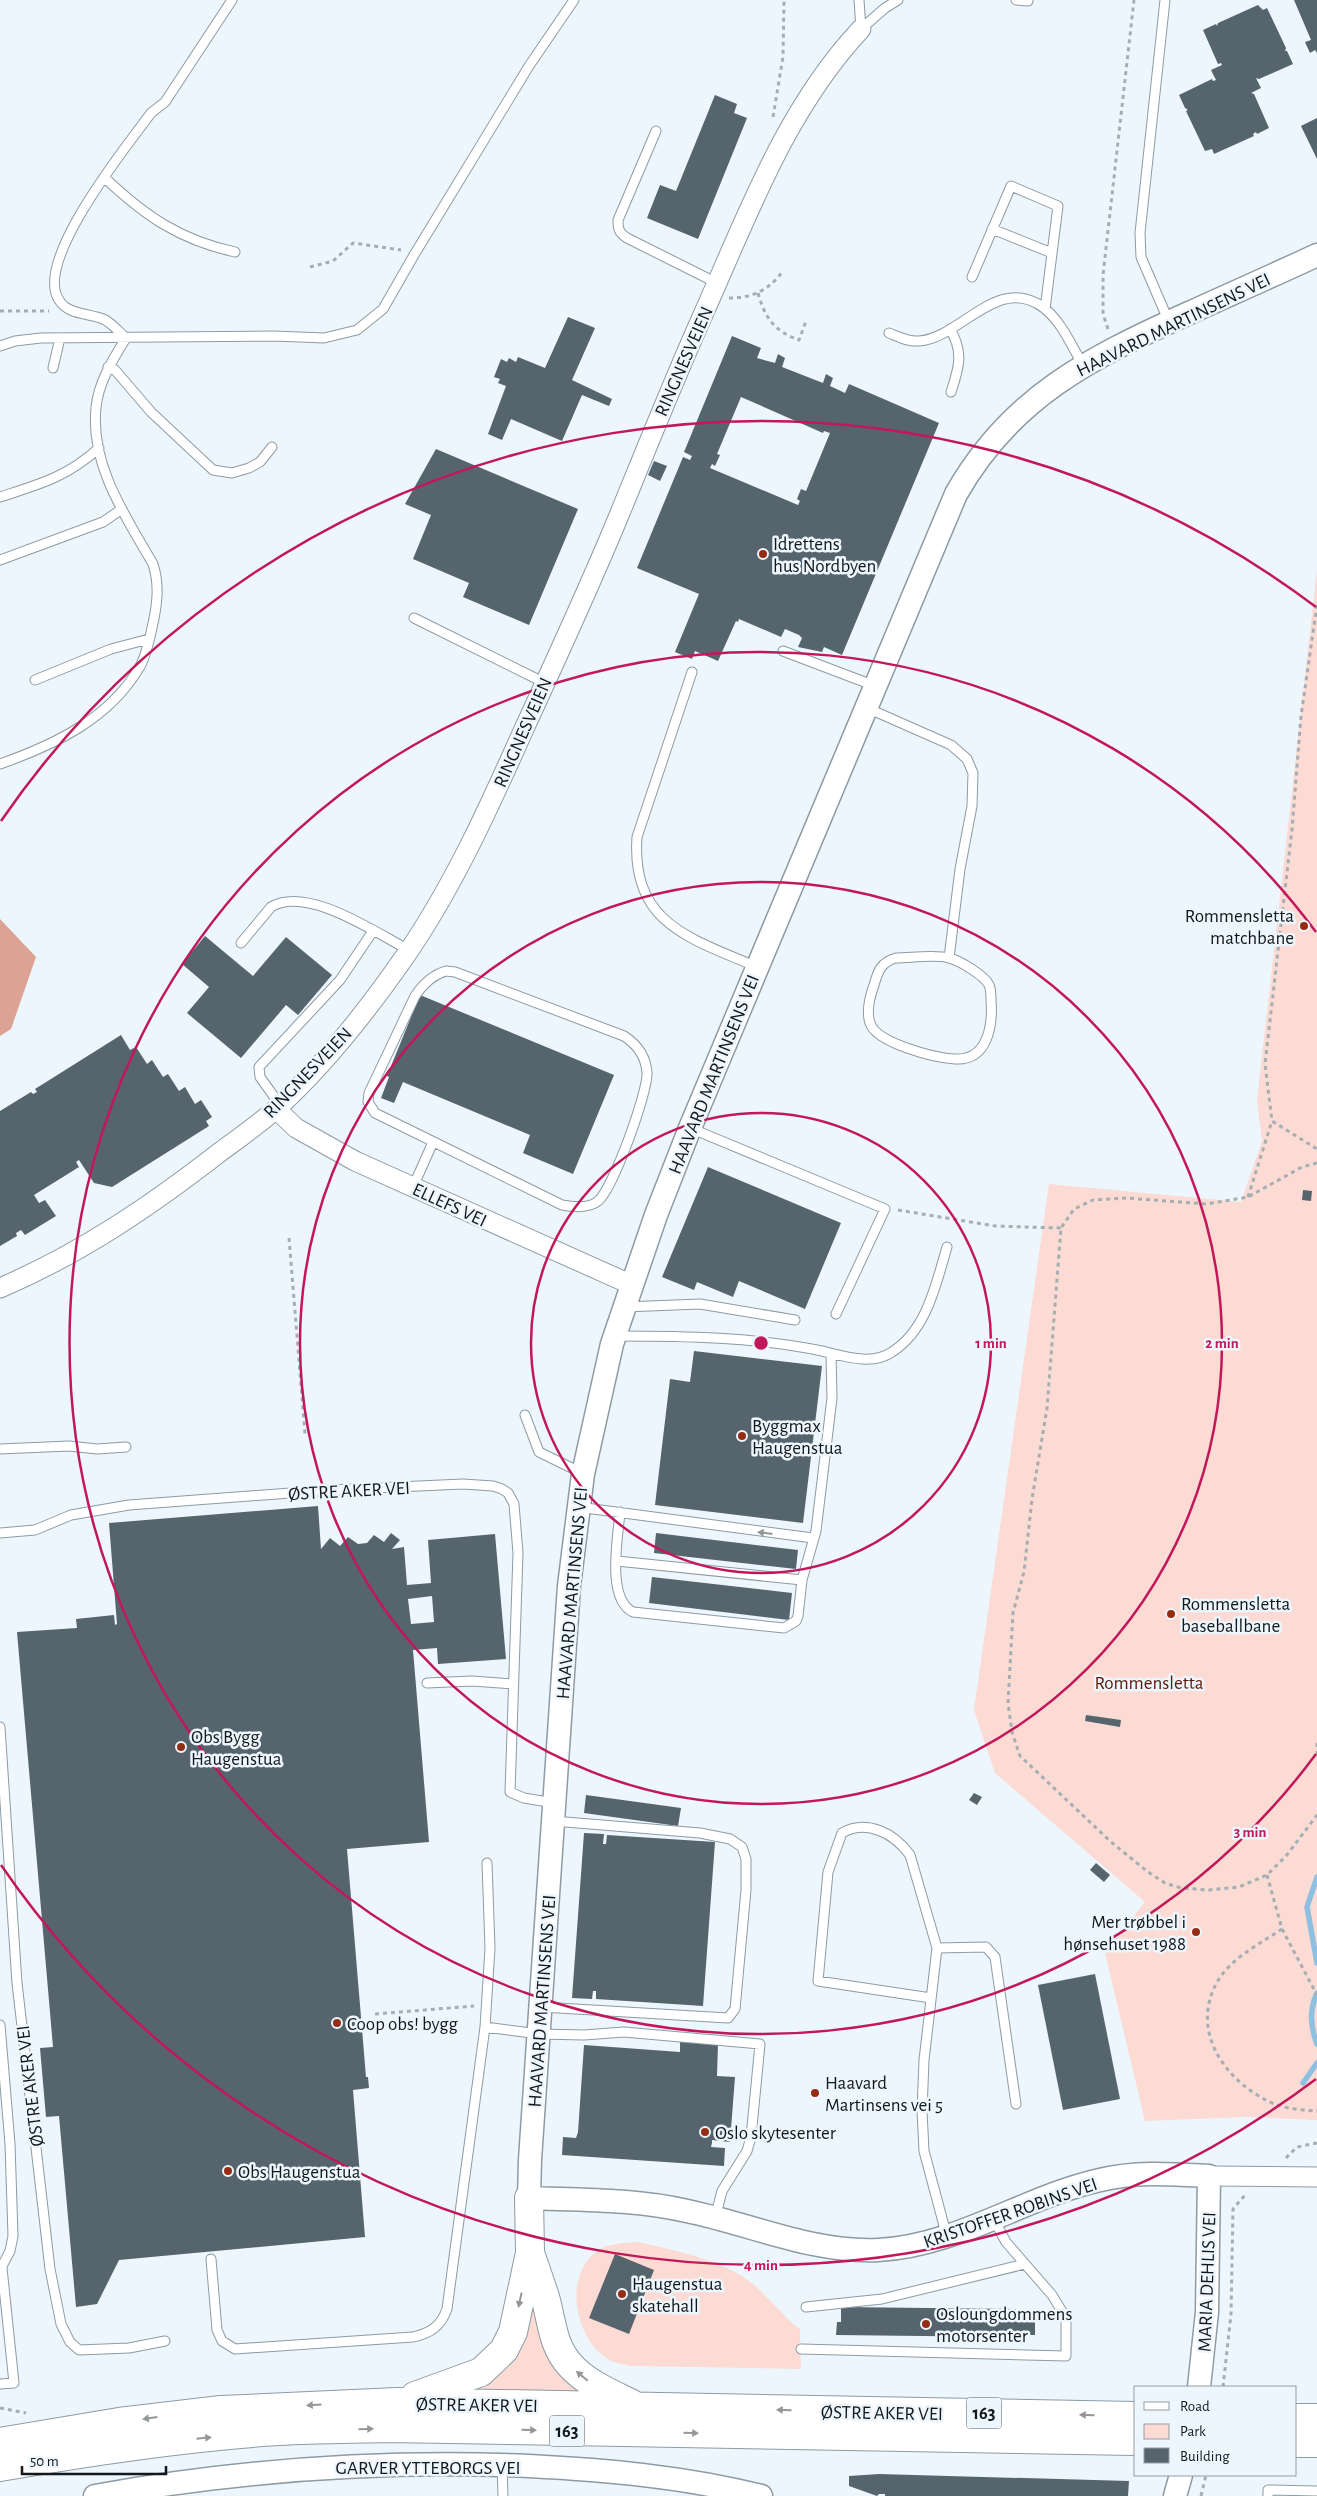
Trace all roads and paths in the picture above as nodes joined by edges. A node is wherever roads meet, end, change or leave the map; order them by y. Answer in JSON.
{"nodes":[{"id":1,"x":232,"y":0,"type":"edge"},
{"id":2,"x":574,"y":0,"type":"edge"},
{"id":3,"x":784,"y":0,"type":"edge"},
{"id":4,"x":859,"y":0,"type":"edge"},
{"id":5,"x":898,"y":0,"type":"edge"},
{"id":6,"x":1016,"y":0,"type":"edge"},
{"id":7,"x":1134,"y":0,"type":"edge"},
{"id":8,"x":1028,"y":1,"type":"edge"},
{"id":9,"x":1167,"y":3,"type":"edge"},
{"id":10,"x":861,"y":29,"type":"junction"},
{"id":11,"x":656,"y":130,"type":"dead end"},
{"id":12,"x":779,"y":149,"type":"junction"},
{"id":13,"x":105,"y":178,"type":"junction"},
{"id":14,"x":992,"y":229,"type":"junction"},
{"id":15,"x":235,"y":252,"type":"dead end"},
{"id":16,"x":1052,"y":253,"type":"junction"},
{"id":17,"x":414,"y":255,"type":"junction"},
{"id":18,"x":1317,"y":255,"type":"edge"},
{"id":19,"x":310,"y":267,"type":"dead end"},
{"id":20,"x":783,"y":271,"type":"dead end"},
{"id":21,"x":972,"y":277,"type":"dead end"},
{"id":22,"x":714,"y":290,"type":"junction"},
{"id":23,"x":758,"y":294,"type":"junction"},
{"id":24,"x":1045,"y":309,"type":"junction"},
{"id":25,"x":0,"y":311,"type":"edge"},
{"id":26,"x":72,"y":311,"type":"junction"},
{"id":27,"x":806,"y":321,"type":"dead end"},
{"id":28,"x":1169,"y":322,"type":"junction"},
{"id":29,"x":950,"y":329,"type":"junction"},
{"id":30,"x":890,"y":333,"type":"dead end"},
{"id":31,"x":60,"y":338,"type":"junction"},
{"id":32,"x":126,"y":338,"type":"junction"},
{"id":33,"x":0,"y":346,"type":"edge"},
{"id":34,"x":1117,"y":347,"type":"junction"},
{"id":35,"x":1084,"y":365,"type":"junction"},
{"id":36,"x":108,"y":367,"type":"junction"},
{"id":37,"x":53,"y":368,"type":"dead end"},
{"id":38,"x":951,"y":392,"type":"dead end"},
{"id":39,"x":272,"y":447,"type":"dead end"},
{"id":40,"x":99,"y":448,"type":"junction"},
{"id":41,"x":0,"y":498,"type":"edge"},
{"id":42,"x":122,"y":509,"type":"junction"},
{"id":43,"x":0,"y":560,"type":"edge"},
{"id":44,"x":1317,"y":606,"type":"edge"},
{"id":45,"x":414,"y":618,"type":"dead end"},
{"id":46,"x":149,"y":639,"type":"junction"},
{"id":47,"x":783,"y":651,"type":"dead end"},
{"id":48,"x":692,"y":672,"type":"dead end"},
{"id":49,"x":35,"y":680,"type":"dead end"},
{"id":50,"x":545,"y":683,"type":"junction"},
{"id":51,"x":875,"y":686,"type":"junction"},
{"id":52,"x":866,"y":707,"type":"junction"},
{"id":53,"x":0,"y":764,"type":"edge"},
{"id":54,"x":373,"y":931,"type":"junction"},
{"id":55,"x":241,"y":943,"type":"dead end"},
{"id":56,"x":409,"y":950,"type":"junction"},
{"id":57,"x":949,"y":958,"type":"junction"},
{"id":58,"x":757,"y":967,"type":"junction"},
{"id":59,"x":278,"y":1107,"type":"junction"},
{"id":60,"x":1272,"y":1121,"type":"junction"},
{"id":61,"x":690,"y":1128,"type":"junction"},
{"id":62,"x":433,"y":1142,"type":"junction"},
{"id":63,"x":1317,"y":1148,"type":"edge"},
{"id":64,"x":1317,"y":1163,"type":"edge"},
{"id":65,"x":413,"y":1187,"type":"junction"},
{"id":66,"x":1248,"y":1197,"type":"junction"},
{"id":67,"x":885,"y":1208,"type":"junction"},
{"id":68,"x":1061,"y":1228,"type":"junction"},
{"id":69,"x":289,"y":1238,"type":"dead end"},
{"id":70,"x":947,"y":1247,"type":"dead end"},
{"id":71,"x":632,"y":1285,"type":"junction"},
{"id":72,"x":0,"y":1288,"type":"edge"},
{"id":73,"x":624,"y":1308,"type":"junction"},
{"id":74,"x":836,"y":1314,"type":"dead end"},
{"id":75,"x":795,"y":1320,"type":"dead end"},
{"id":76,"x":615,"y":1336,"type":"junction"},
{"id":77,"x":831,"y":1354,"type":"junction"},
{"id":78,"x":525,"y":1415,"type":"dead end"},
{"id":79,"x":305,"y":1434,"type":"dead end"},
{"id":80,"x":126,"y":1447,"type":"dead end"},
{"id":81,"x":0,"y":1449,"type":"edge"},
{"id":82,"x":583,"y":1474,"type":"junction"},
{"id":83,"x":578,"y":1507,"type":"junction"},
{"id":84,"x":620,"y":1512,"type":"junction"},
{"id":85,"x":0,"y":1533,"type":"edge"},
{"id":86,"x":813,"y":1538,"type":"junction"},
{"id":87,"x":617,"y":1562,"type":"junction"},
{"id":88,"x":802,"y":1580,"type":"junction"},
{"id":89,"x":427,"y":1683,"type":"dead end"},
{"id":90,"x":513,"y":1684,"type":"junction"},
{"id":91,"x":0,"y":1727,"type":"edge"},
{"id":92,"x":1317,"y":1744,"type":"edge"},
{"id":93,"x":1317,"y":1757,"type":"edge"},
{"id":94,"x":553,"y":1812,"type":"junction"},
{"id":95,"x":1317,"y":1815,"type":"edge"},
{"id":96,"x":487,"y":1863,"type":"dead end"},
{"id":97,"x":1267,"y":1875,"type":"junction"},
{"id":98,"x":1282,"y":1929,"type":"junction"},
{"id":99,"x":937,"y":1948,"type":"junction"},
{"id":100,"x":1317,"y":1995,"type":"edge"},
{"id":101,"x":931,"y":1998,"type":"junction"},
{"id":102,"x":486,"y":2004,"type":"junction"},
{"id":103,"x":540,"y":2007,"type":"junction"},
{"id":104,"x":375,"y":2014,"type":"dead end"},
{"id":105,"x":0,"y":2025,"type":"edge"},
{"id":106,"x":484,"y":2026,"type":"junction"},
{"id":107,"x":539,"y":2034,"type":"junction"},
{"id":108,"x":1016,"y":2104,"type":"dead end"},
{"id":109,"x":1317,"y":2111,"type":"edge"},
{"id":110,"x":1317,"y":2143,"type":"edge"},
{"id":111,"x":1284,"y":2161,"type":"dead end"},
{"id":112,"x":1209,"y":2176,"type":"junction"},
{"id":113,"x":1317,"y":2177,"type":"edge"},
{"id":114,"x":1245,"y":2194,"type":"dead end"},
{"id":115,"x":529,"y":2198,"type":"junction"},
{"id":116,"x":715,"y":2218,"type":"junction"},
{"id":117,"x":994,"y":2219,"type":"junction"},
{"id":118,"x":947,"y":2237,"type":"junction"},
{"id":119,"x":530,"y":2253,"type":"junction"},
{"id":120,"x":211,"y":2259,"type":"dead end"},
{"id":121,"x":1025,"y":2264,"type":"junction"},
{"id":122,"x":1,"y":2269,"type":"edge"},
{"id":123,"x":806,"y":2307,"type":"dead end"},
{"id":124,"x":165,"y":2341,"type":"dead end"},
{"id":125,"x":800,"y":2349,"type":"dead end"},
{"id":126,"x":0,"y":2384,"type":"edge"},
{"id":127,"x":1199,"y":2386,"type":"edge"},
{"id":128,"x":1223,"y":2386,"type":"edge"},
{"id":129,"x":397,"y":2402,"type":"junction"},
{"id":130,"x":640,"y":2407,"type":"junction"},
{"id":131,"x":1134,"y":2416,"type":"edge"},
{"id":132,"x":1297,"y":2418,"type":"edge"},
{"id":133,"x":1317,"y":2418,"type":"edge"},
{"id":134,"x":1134,"y":2441,"type":"edge"},
{"id":135,"x":0,"y":2442,"type":"edge"},
{"id":136,"x":1297,"y":2443,"type":"edge"},
{"id":137,"x":1317,"y":2444,"type":"edge"},
{"id":138,"x":502,"y":2465,"type":"junction"},
{"id":139,"x":0,"y":2467,"type":"edge"},
{"id":140,"x":1181,"y":2476,"type":"edge"},
{"id":141,"x":1206,"y":2476,"type":"edge"},
{"id":142,"x":160,"y":2491,"type":"edge"},
{"id":143,"x":1317,"y":2491,"type":"edge"},
{"id":144,"x":95,"y":2496,"type":"edge"},
{"id":145,"x":503,"y":2496,"type":"edge"},
{"id":146,"x":761,"y":2496,"type":"edge"},
{"id":147,"x":1175,"y":2496,"type":"edge"},
{"id":148,"x":1201,"y":2496,"type":"edge"},
{"id":149,"x":1268,"y":2496,"type":"edge"}],
"edges":[{"from":1,"to":13,"type":"lane"},
{"from":2,"to":17,"type":"lane"},
{"from":3,"to":12,"type":"path"},
{"from":4,"to":10,"type":"lane"},
{"from":5,"to":10,"type":"lane"},
{"from":6,"to":8,"type":"lane"},
{"from":7,"to":34,"type":"path"},
{"from":9,"to":28,"type":"lane"},
{"from":10,"to":12,"type":"street","name":"RINGNESVEIEN"},
{"from":11,"to":22,"type":"lane"},
{"from":12,"to":22,"type":"street","name":"RINGNESVEIEN"},
{"from":13,"to":15,"type":"lane"},
{"from":13,"to":26,"type":"lane"},
{"from":14,"to":16,"type":"lane"},
{"from":14,"to":16,"type":"lane"},
{"from":14,"to":21,"type":"lane"},
{"from":16,"to":24,"type":"lane"},
{"from":17,"to":19,"type":"path"},
{"from":17,"to":32,"type":"lane"},
{"from":18,"to":28,"type":"street","name":"HAAVARD MARTINSENS VEI"},
{"from":20,"to":23,"type":"path"},
{"from":22,"to":23,"type":"path"},
{"from":22,"to":50,"type":"street","name":"RINGNESVEIEN"},
{"from":23,"to":27,"type":"path"},
{"from":24,"to":29,"type":"lane"},
{"from":24,"to":35,"type":"lane"},
{"from":25,"to":26,"type":"path"},
{"from":26,"to":32,"type":"lane"},
{"from":28,"to":34,"type":"street","name":"HAAVARD MARTINSENS VEI"},
{"from":29,"to":30,"type":"lane"},
{"from":29,"to":38,"type":"lane"},
{"from":31,"to":32,"type":"lane"},
{"from":31,"to":33,"type":"lane"},
{"from":31,"to":37,"type":"lane"},
{"from":32,"to":36,"type":"lane"},
{"from":34,"to":35,"type":"street","name":"HAAVARD MARTINSENS VEI"},
{"from":35,"to":51,"type":"street","name":"HAAVARD MARTINSENS VEI"},
{"from":36,"to":39,"type":"lane"},
{"from":36,"to":40,"type":"lane"},
{"from":40,"to":41,"type":"lane"},
{"from":40,"to":42,"type":"lane"},
{"from":42,"to":43,"type":"lane"},
{"from":42,"to":46,"type":"lane"},
{"from":44,"to":60,"type":"path"},
{"from":45,"to":50,"type":"lane"},
{"from":46,"to":49,"type":"lane"},
{"from":46,"to":53,"type":"lane"},
{"from":47,"to":51,"type":"lane"},
{"from":48,"to":58,"type":"lane"},
{"from":50,"to":56,"type":"street","name":"RINGNESVEIEN"},
{"from":51,"to":52,"type":"street","name":"HAAVARD MARTINSENS VEI"},
{"from":52,"to":57,"type":"lane"},
{"from":52,"to":58,"type":"street","name":"HAAVARD MARTINSENS VEI"},
{"from":54,"to":55,"type":"lane"},
{"from":54,"to":56,"type":"lane"},
{"from":54,"to":59,"type":"lane"},
{"from":56,"to":59,"type":"street","name":"RINGNESVEIEN"},
{"from":57,"to":57,"type":"lane"},
{"from":58,"to":61,"type":"street","name":"HAAVARD MARTINSENS VEI"},
{"from":59,"to":65,"type":"street","name":"ELLEFS VEI"},
{"from":59,"to":72,"type":"street","name":"RINGNESVEIEN"},
{"from":60,"to":63,"type":"path"},
{"from":60,"to":66,"type":"path"},
{"from":61,"to":67,"type":"lane"},
{"from":61,"to":71,"type":"street","name":"HAAVARD MARTINSENS VEI"},
{"from":62,"to":62,"type":"lane"},
{"from":62,"to":65,"type":"lane"},
{"from":64,"to":66,"type":"path"},
{"from":65,"to":71,"type":"street","name":"ELLEFS VEI"},
{"from":66,"to":68,"type":"path"},
{"from":67,"to":68,"type":"path"},
{"from":67,"to":74,"type":"lane"},
{"from":68,"to":97,"type":"path"},
{"from":69,"to":79,"type":"path"},
{"from":70,"to":77,"type":"lane"},
{"from":71,"to":73,"type":"street","name":"HAAVARD MARTINSENS VEI"},
{"from":73,"to":75,"type":"lane"},
{"from":73,"to":76,"type":"street","name":"HAAVARD MARTINSENS VEI"},
{"from":76,"to":77,"type":"lane"},
{"from":76,"to":82,"type":"street","name":"HAAVARD MARTINSENS VEI"},
{"from":77,"to":86,"type":"lane"},
{"from":78,"to":82,"type":"lane","name":"HAAVARD MARTINSENS VEI"},
{"from":80,"to":81,"type":"lane"},
{"from":82,"to":83,"type":"street","name":"HAAVARD MARTINSENS VEI"},
{"from":83,"to":84,"type":"lane"},
{"from":83,"to":94,"type":"street","name":"HAAVARD MARTINSENS VEI"},
{"from":86,"to":84,"type":"lane","one_way":true},
{"from":84,"to":87,"type":"lane"},
{"from":85,"to":90,"type":"lane","name":"ØSTRE AKER VEI"},
{"from":86,"to":88,"type":"lane"},
{"from":87,"to":88,"type":"lane"},
{"from":87,"to":88,"type":"lane"},
{"from":89,"to":90,"type":"lane"},
{"from":90,"to":94,"type":"lane","name":"ØSTRE AKER VEI"},
{"from":91,"to":124,"type":"lane","name":"ØSTRE AKER VEI"},
{"from":92,"to":93,"type":"path"},
{"from":94,"to":103,"type":"street","name":"HAAVARD MARTINSENS VEI"},
{"from":94,"to":103,"type":"lane"},
{"from":95,"to":97,"type":"path"},
{"from":96,"to":102,"type":"lane"},
{"from":97,"to":98,"type":"path"},
{"from":98,"to":100,"type":"path"},
{"from":98,"to":109,"type":"path"},
{"from":99,"to":101,"type":"lane"},
{"from":99,"to":101,"type":"lane"},
{"from":99,"to":108,"type":"lane"},
{"from":101,"to":118,"type":"lane"},
{"from":102,"to":104,"type":"path"},
{"from":102,"to":106,"type":"lane"},
{"from":103,"to":107,"type":"street","name":"HAAVARD MARTINSENS VEI"},
{"from":105,"to":122,"type":"lane","name":"ØSTRE AKER VEI"},
{"from":106,"to":107,"type":"lane"},
{"from":106,"to":120,"type":"lane"},
{"from":107,"to":115,"type":"street","name":"HAAVARD MARTINSENS VEI"},
{"from":107,"to":116,"type":"lane"},
{"from":110,"to":111,"type":"path"},
{"from":112,"to":113,"type":"street","name":"KRISTOFFER ROBINS VEI"},
{"from":112,"to":117,"type":"street","name":"KRISTOFFER ROBINS VEI"},
{"from":112,"to":127,"type":"street","name":"MARIA DEHLIS VEI"},
{"from":114,"to":128,"type":"path"},
{"from":115,"to":116,"type":"street","name":"KRISTOFFER ROBINS VEI"},
{"from":115,"to":119,"type":"highway"},
{"from":116,"to":118,"type":"street","name":"KRISTOFFER ROBINS VEI"},
{"from":117,"to":118,"type":"street","name":"KRISTOFFER ROBINS VEI"},
{"from":117,"to":121,"type":"lane"},
{"from":119,"to":129,"type":"highway","one_way":true},
{"from":130,"to":119,"type":"highway","one_way":true},
{"from":121,"to":123,"type":"lane"},
{"from":121,"to":125,"type":"lane"},
{"from":122,"to":126,"type":"lane","name":"ØSTRE AKER VEI"},
{"from":129,"to":130,"type":"highway","name":"ØSTRE AKER VEI","number":"163"},
{"from":129,"to":135,"type":"highway","name":"ØSTRE AKER VEI","number":"163","one_way":true},
{"from":131,"to":130,"type":"highway","name":"ØSTRE AKER VEI","number":"163","one_way":true},
{"from":132,"to":133,"type":"highway"},
{"from":139,"to":134,"type":"highway","name":"ØSTRE AKER VEI","number":"163","one_way":true},
{"from":136,"to":137,"type":"highway"},
{"from":138,"to":142,"type":"street","name":"GARVER YTTEBORGS VEI"},
{"from":138,"to":145,"type":"lane"},
{"from":138,"to":146,"type":"street","name":"GARVER YTTEBORGS VEI"},
{"from":140,"to":147,"type":"street"},
{"from":141,"to":148,"type":"path"},
{"from":142,"to":144,"type":"street","name":"GARVER YTTEBORGS VEI"},
{"from":143,"to":149,"type":"lane"}]}
